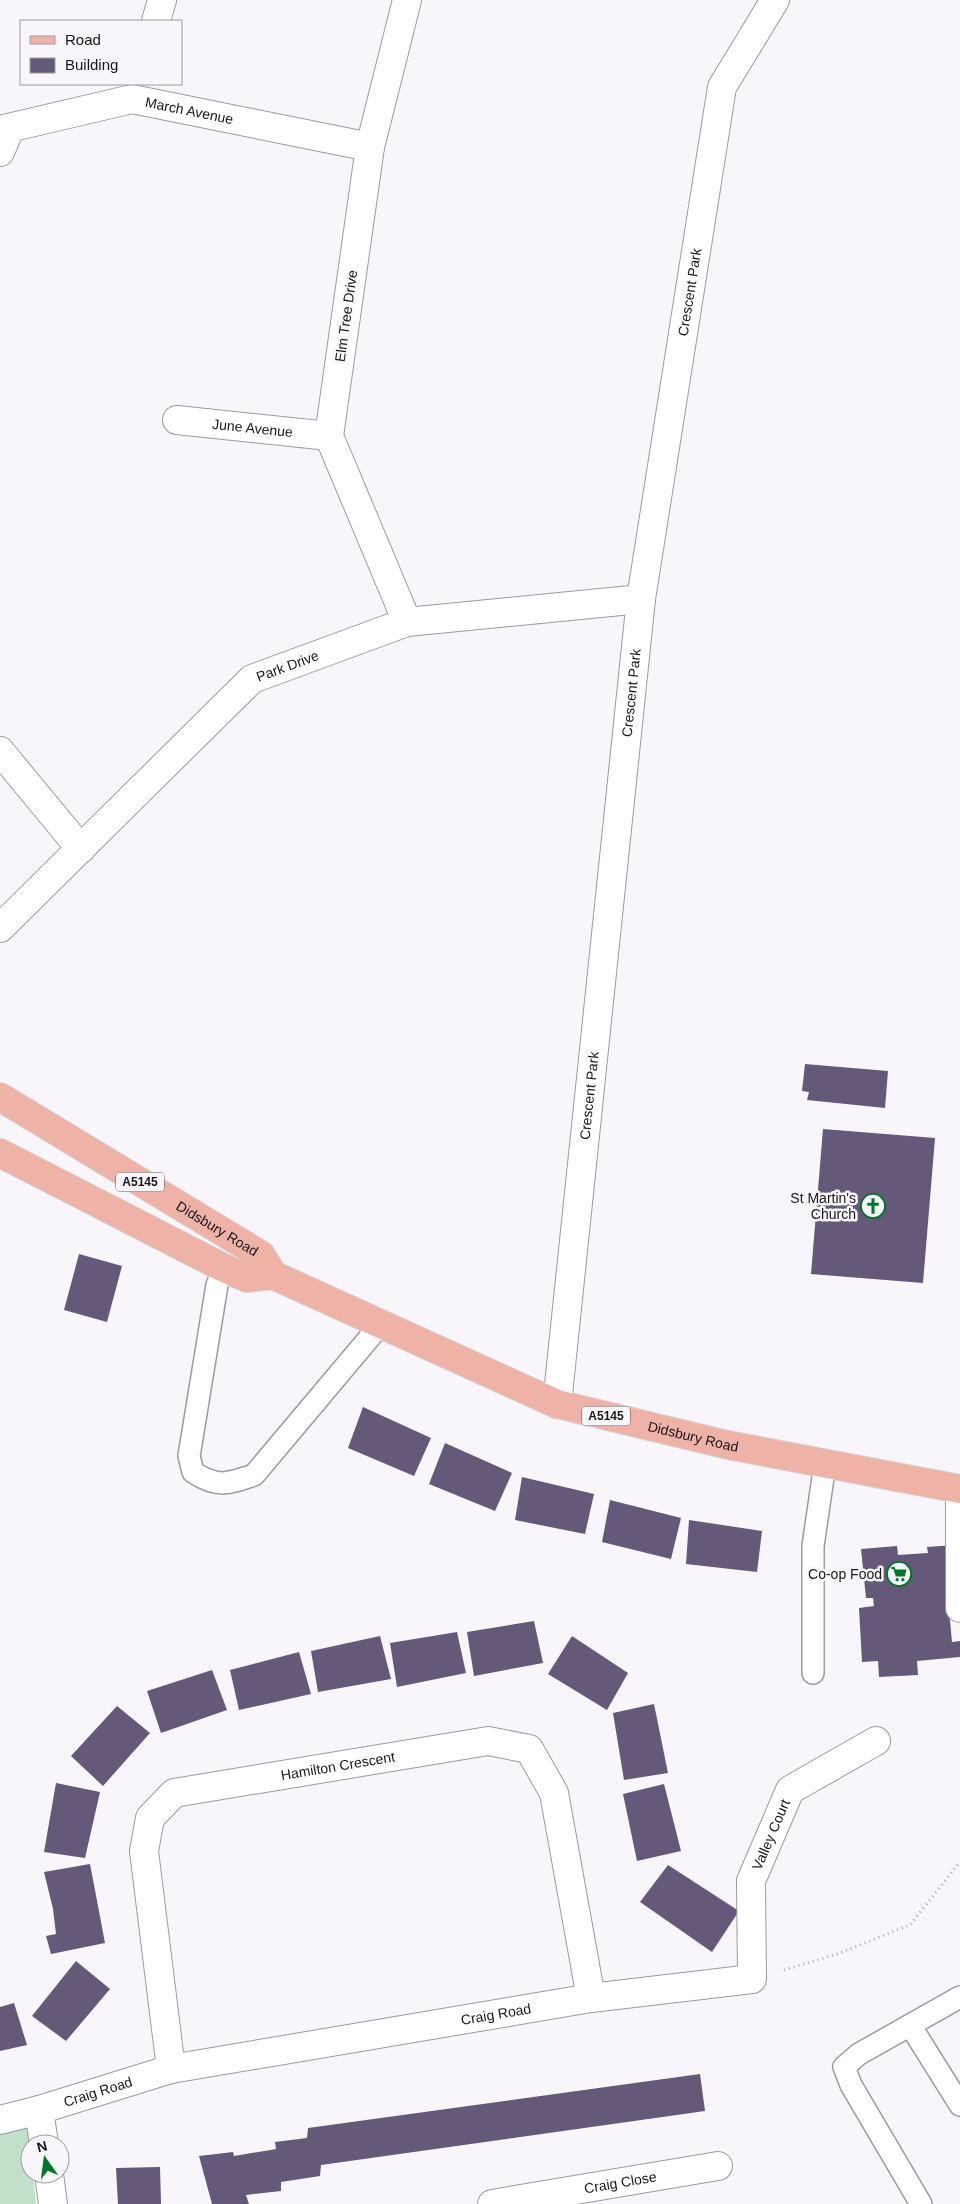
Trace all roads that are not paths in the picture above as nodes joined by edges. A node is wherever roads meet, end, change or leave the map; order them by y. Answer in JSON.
{"nodes":[{"id":1,"x":162,"y":0,"type":"edge"},
{"id":2,"x":407,"y":0,"type":"edge"},
{"id":3,"x":775,"y":0,"type":"edge"},
{"id":4,"x":156,"y":20,"type":"edge"},
{"id":5,"x":135,"y":92,"type":"edge"},
{"id":6,"x":3,"y":136,"type":"edge"},
{"id":7,"x":370,"y":147,"type":"junction"},
{"id":8,"x":177,"y":420,"type":"dead end"},
{"id":9,"x":329,"y":436,"type":"junction"},
{"id":10,"x":641,"y":599,"type":"junction"},
{"id":11,"x":407,"y":622,"type":"junction"},
{"id":12,"x":0,"y":751,"type":"edge"},
{"id":13,"x":81,"y":849,"type":"junction"},
{"id":14,"x":0,"y":928,"type":"edge"},
{"id":15,"x":0,"y":1098,"type":"edge"},
{"id":16,"x":0,"y":1153,"type":"edge"},
{"id":17,"x":224,"y":1268,"type":"junction"},
{"id":18,"x":273,"y":1275,"type":"junction"},
{"id":19,"x":381,"y":1324,"type":"junction"},
{"id":20,"x":557,"y":1404,"type":"junction"},
{"id":21,"x":825,"y":1464,"type":"junction"},
{"id":22,"x":960,"y":1489,"type":"edge"},
{"id":23,"x":960,"y":1503,"type":"edge"},
{"id":24,"x":960,"y":1608,"type":"edge"},
{"id":25,"x":814,"y":1673,"type":"dead end"},
{"id":26,"x":876,"y":1740,"type":"dead end"},
{"id":27,"x":752,"y":1979,"type":"joint"},
{"id":28,"x":960,"y":1997,"type":"edge"},
{"id":29,"x":592,"y":1998,"type":"junction"},
{"id":30,"x":910,"y":2025,"type":"junction"},
{"id":31,"x":171,"y":2069,"type":"junction"},
{"id":32,"x":960,"y":2105,"type":"edge"},
{"id":33,"x":39,"y":2110,"type":"junction"},
{"id":34,"x":0,"y":2120,"type":"edge"},
{"id":35,"x":43,"y":2134,"type":"edge"},
{"id":36,"x":718,"y":2166,"type":"dead end"},
{"id":37,"x":50,"y":2184,"type":"edge"},
{"id":38,"x":53,"y":2204,"type":"edge"},
{"id":39,"x":492,"y":2204,"type":"edge"},
{"id":40,"x":921,"y":2204,"type":"edge"}],
"edges":[{"from":1,"to":4,"type":"street"},
{"from":2,"to":7,"type":"street","name":"Elm Tree Drive"},
{"from":3,"to":10,"type":"street","name":"Crescent Park"},
{"from":5,"to":6,"type":"street","name":"March Avenue"},
{"from":5,"to":7,"type":"street","name":"March Avenue"},
{"from":7,"to":9,"type":"street","name":"Elm Tree Drive"},
{"from":8,"to":9,"type":"street","name":"June Avenue"},
{"from":9,"to":11,"type":"street"},
{"from":10,"to":11,"type":"street","name":"Park Drive"},
{"from":10,"to":20,"type":"street","name":"Crescent Park"},
{"from":11,"to":13,"type":"street","name":"Park Drive"},
{"from":12,"to":13,"type":"street"},
{"from":13,"to":14,"type":"street","name":"Park Drive"},
{"from":15,"to":18,"type":"main road","name":"Didsbury Road","number":"A5145"},
{"from":16,"to":17,"type":"main road","name":"Didsbury Road","number":"A5145"},
{"from":17,"to":18,"type":"main road","name":"Didsbury Road","number":"A5145"},
{"from":17,"to":19,"type":"lane"},
{"from":18,"to":19,"type":"main road","name":"Didsbury Road","number":"A5145"},
{"from":19,"to":20,"type":"main road","name":"Didsbury Road","number":"A5145"},
{"from":20,"to":21,"type":"main road","name":"Didsbury Road","number":"A5145"},
{"from":21,"to":22,"type":"main road","name":"Didsbury Road","number":"A5145"},
{"from":21,"to":25,"type":"lane"},
{"from":23,"to":24,"type":"street"},
{"from":26,"to":27,"type":"street","name":"Valley Court"},
{"from":27,"to":29,"type":"street","name":"Craig Road"},
{"from":28,"to":30,"type":"lane"},
{"from":29,"to":31,"type":"street","name":"Craig Road"},
{"from":29,"to":31,"type":"street","name":"Hamilton Crescent"},
{"from":30,"to":32,"type":"lane"},
{"from":30,"to":40,"type":"lane"},
{"from":31,"to":33,"type":"street","name":"Craig Road"},
{"from":33,"to":34,"type":"street","name":"Craig Road"},
{"from":33,"to":35,"type":"street"},
{"from":36,"to":39,"type":"street","name":"Craig Close"},
{"from":37,"to":38,"type":"street"}]}
